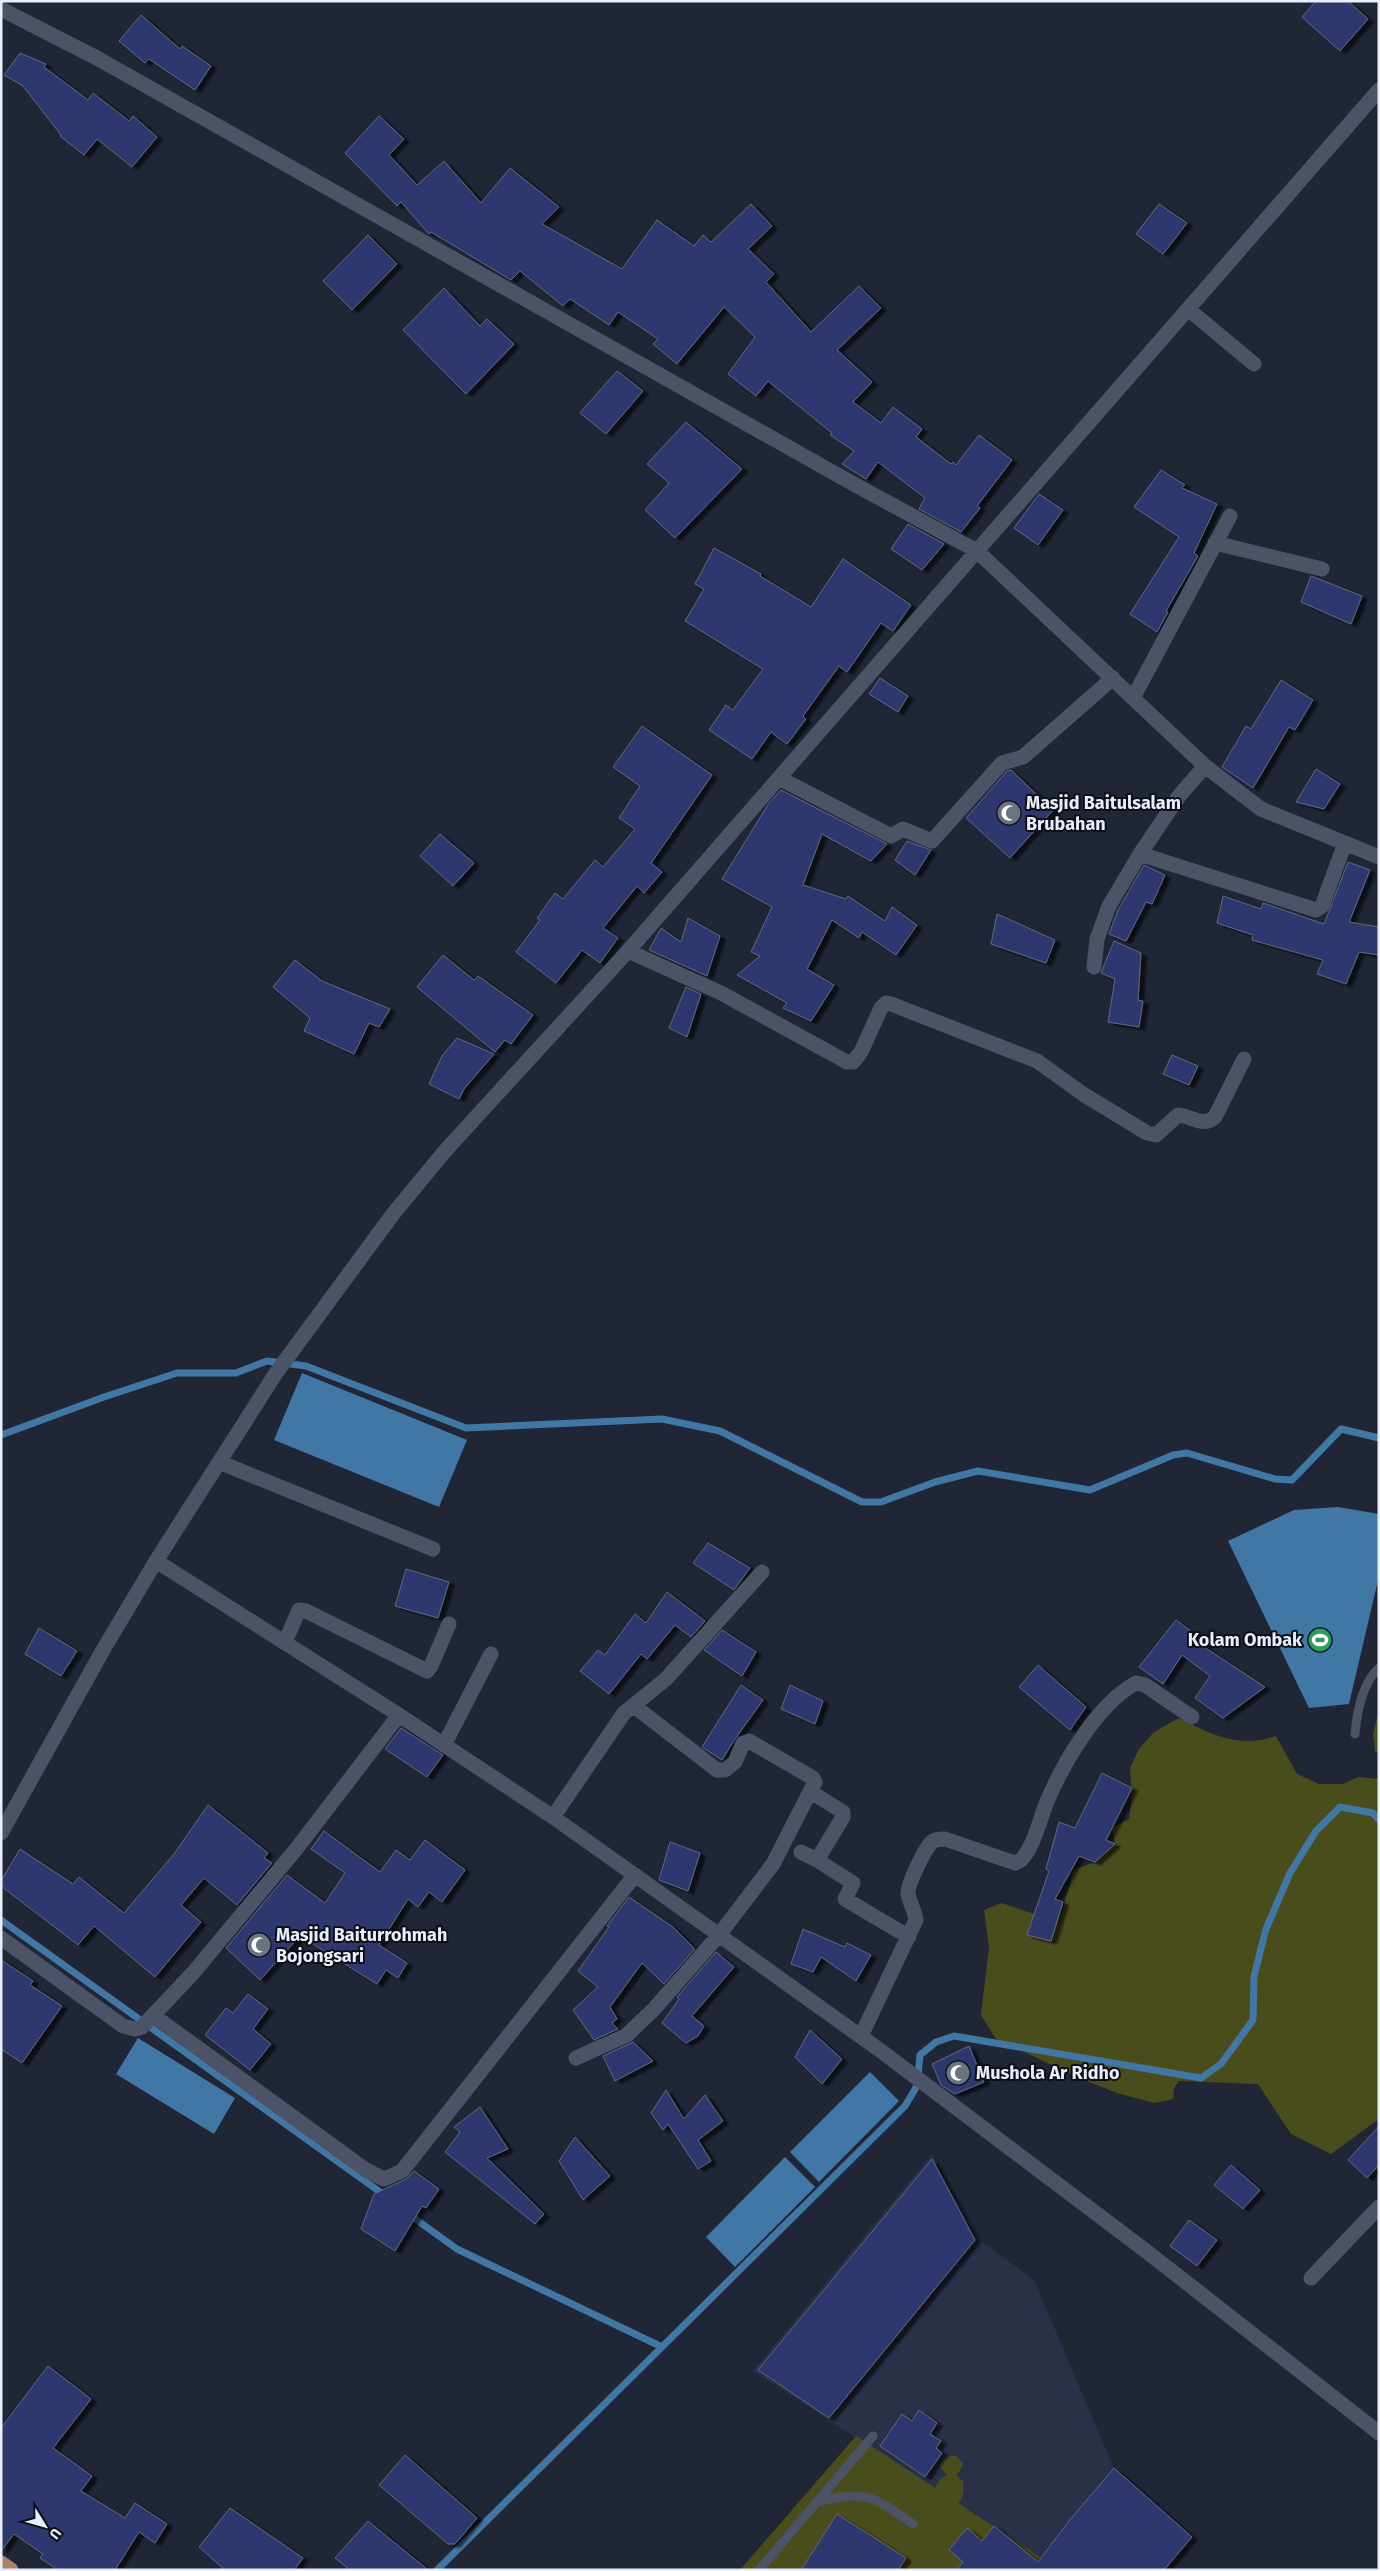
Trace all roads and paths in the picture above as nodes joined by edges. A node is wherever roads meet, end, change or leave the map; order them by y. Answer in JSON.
{"nodes":[{"id":1,"x":1,"y":10,"type":"edge"},
{"id":2,"x":1379,"y":90,"type":"edge"},
{"id":3,"x":1188,"y":309,"type":"junction"},
{"id":4,"x":1254,"y":364,"type":"dead end"},
{"id":5,"x":1230,"y":516,"type":"dead end"},
{"id":6,"x":1215,"y":543,"type":"junction"},
{"id":7,"x":977,"y":551,"type":"junction"},
{"id":8,"x":1322,"y":569,"type":"dead end"},
{"id":9,"x":1113,"y":678,"type":"junction"},
{"id":10,"x":1133,"y":698,"type":"junction"},
{"id":11,"x":1205,"y":766,"type":"junction"},
{"id":12,"x":779,"y":778,"type":"junction"},
{"id":13,"x":1345,"y":844,"type":"junction"},
{"id":14,"x":1140,"y":854,"type":"junction"},
{"id":15,"x":1379,"y":857,"type":"edge"},
{"id":16,"x":628,"y":951,"type":"junction"},
{"id":17,"x":1094,"y":967,"type":"dead end"},
{"id":18,"x":1244,"y":1059,"type":"dead end"},
{"id":19,"x":219,"y":1462,"type":"junction"},
{"id":20,"x":433,"y":1549,"type":"dead end"},
{"id":21,"x":156,"y":1561,"type":"junction"},
{"id":22,"x":762,"y":1572,"type":"dead end"},
{"id":23,"x":449,"y":1624,"type":"dead end"},
{"id":24,"x":285,"y":1642,"type":"junction"},
{"id":25,"x":491,"y":1654,"type":"dead end"},
{"id":26,"x":1379,"y":1668,"type":"edge"},
{"id":27,"x":634,"y":1706,"type":"junction"},
{"id":28,"x":399,"y":1715,"type":"junction"},
{"id":29,"x":1192,"y":1717,"type":"dead end"},
{"id":30,"x":1355,"y":1734,"type":"dead end"},
{"id":31,"x":444,"y":1745,"type":"junction"},
{"id":32,"x":811,"y":1792,"type":"junction"},
{"id":33,"x":553,"y":1816,"type":"junction"},
{"id":34,"x":1,"y":1833,"type":"edge"},
{"id":35,"x":801,"y":1852,"type":"dead end"},
{"id":36,"x":817,"y":1860,"type":"junction"},
{"id":37,"x":635,"y":1875,"type":"junction"},
{"id":38,"x":720,"y":1936,"type":"junction"},
{"id":39,"x":908,"y":1937,"type":"junction"},
{"id":40,"x":1,"y":1938,"type":"edge"},
{"id":41,"x":149,"y":2021,"type":"junction"},
{"id":42,"x":861,"y":2036,"type":"junction"},
{"id":43,"x":576,"y":2058,"type":"dead end"},
{"id":44,"x":1379,"y":2207,"type":"edge"},
{"id":45,"x":1311,"y":2278,"type":"dead end"},
{"id":46,"x":1378,"y":2432,"type":"edge"},
{"id":47,"x":873,"y":2436,"type":"dead end"},
{"id":48,"x":817,"y":2502,"type":"junction"},
{"id":49,"x":912,"y":2524,"type":"dead end"},
{"id":50,"x":1,"y":2563,"type":"edge"},
{"id":51,"x":11,"y":2570,"type":"edge"},
{"id":52,"x":759,"y":2570,"type":"edge"}],
"edges":[{"from":1,"to":7,"type":"street"},
{"from":2,"to":3,"type":"street"},
{"from":3,"to":4,"type":"street"},
{"from":3,"to":7,"type":"street"},
{"from":5,"to":6,"type":"street"},
{"from":6,"to":8,"type":"street"},
{"from":6,"to":10,"type":"street"},
{"from":7,"to":9,"type":"street"},
{"from":7,"to":12,"type":"street"},
{"from":9,"to":10,"type":"street"},
{"from":9,"to":12,"type":"street"},
{"from":10,"to":11,"type":"street"},
{"from":11,"to":13,"type":"street"},
{"from":11,"to":14,"type":"street"},
{"from":12,"to":16,"type":"street"},
{"from":13,"to":14,"type":"street"},
{"from":13,"to":15,"type":"street"},
{"from":14,"to":17,"type":"street"},
{"from":16,"to":18,"type":"street"},
{"from":16,"to":19,"type":"street"},
{"from":19,"to":20,"type":"street"},
{"from":19,"to":21,"type":"street"},
{"from":21,"to":24,"type":"street"},
{"from":21,"to":34,"type":"street"},
{"from":22,"to":27,"type":"street"},
{"from":23,"to":24,"type":"street"},
{"from":24,"to":28,"type":"street"},
{"from":25,"to":31,"type":"street"},
{"from":26,"to":30,"type":"lane"},
{"from":27,"to":32,"type":"street"},
{"from":27,"to":33,"type":"street"},
{"from":28,"to":31,"type":"street"},
{"from":28,"to":41,"type":"street"},
{"from":29,"to":39,"type":"street"},
{"from":31,"to":33,"type":"street"},
{"from":32,"to":36,"type":"street"},
{"from":32,"to":38,"type":"street"},
{"from":33,"to":37,"type":"street"},
{"from":35,"to":36,"type":"street"},
{"from":36,"to":39,"type":"street"},
{"from":37,"to":38,"type":"street"},
{"from":37,"to":41,"type":"street"},
{"from":38,"to":42,"type":"street"},
{"from":38,"to":43,"type":"street"},
{"from":39,"to":42,"type":"street"},
{"from":40,"to":41,"type":"street"},
{"from":42,"to":46,"type":"street"},
{"from":44,"to":45,"type":"street"},
{"from":47,"to":48,"type":"lane"},
{"from":48,"to":49,"type":"lane"},
{"from":48,"to":52,"type":"lane"},
{"from":50,"to":51,"type":"main road"}]}
